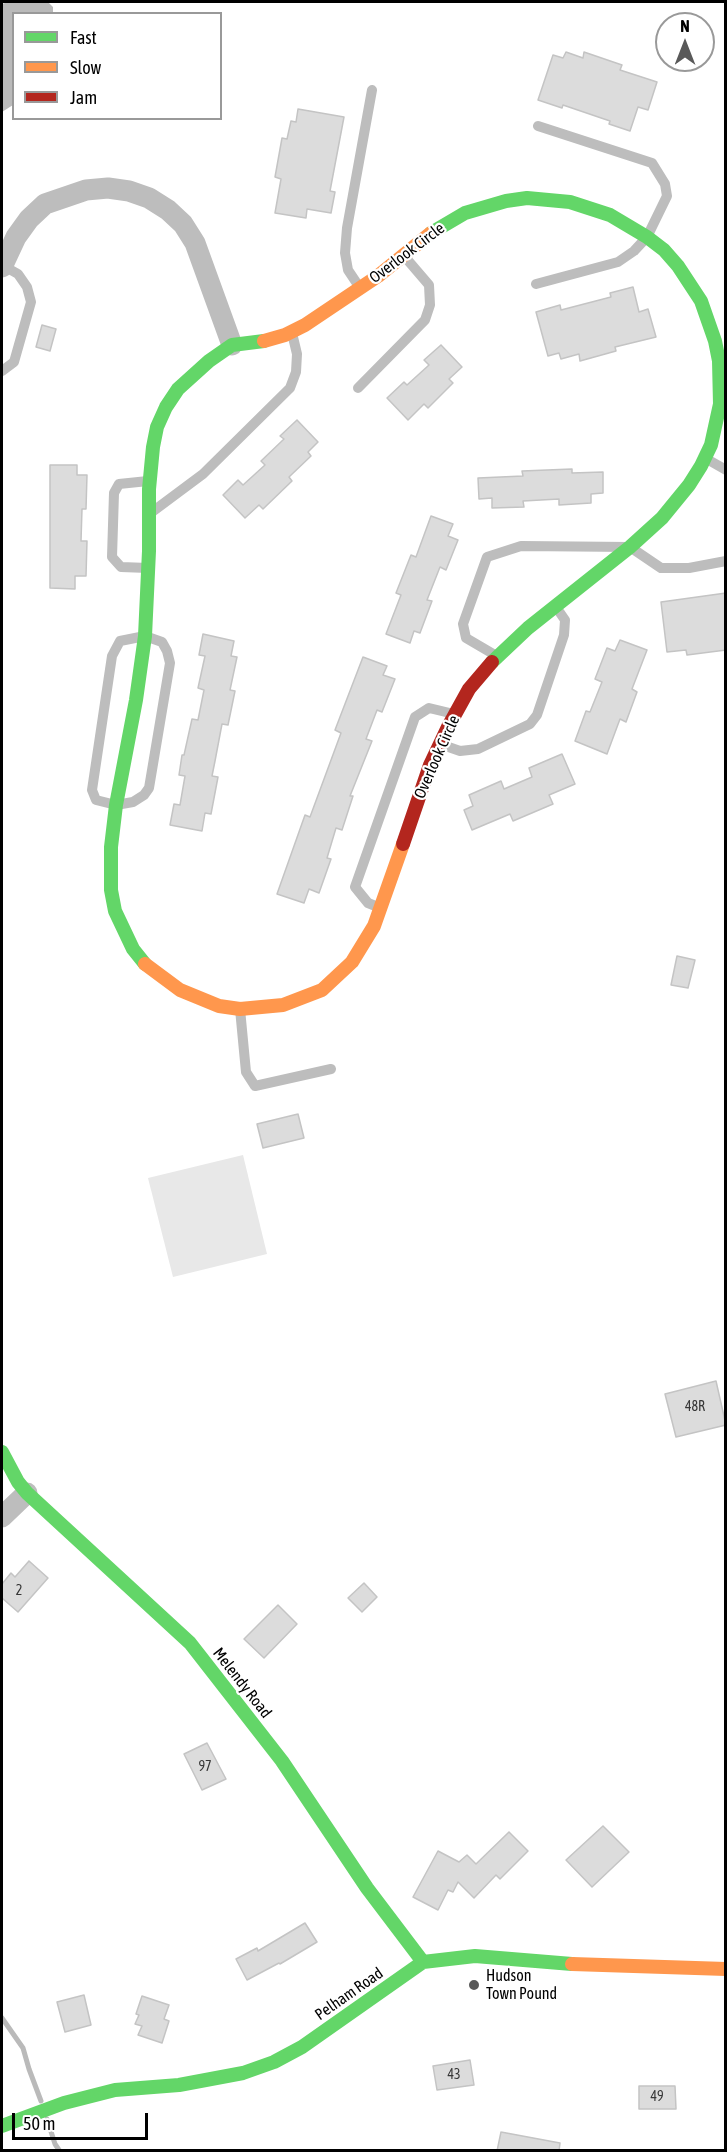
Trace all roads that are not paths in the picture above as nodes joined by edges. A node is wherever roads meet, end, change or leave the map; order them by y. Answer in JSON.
{"nodes":[{"id":1,"x":372,"y":90,"type":"dead end"},
{"id":2,"x":538,"y":126,"type":"dead end"},
{"id":3,"x":647,"y":237,"type":"junction"},
{"id":4,"x":403,"y":255,"type":"junction"},
{"id":5,"x":2,"y":266,"type":"edge"},
{"id":6,"x":536,"y":284,"type":"dead end"},
{"id":7,"x":360,"y":288,"type":"junction"},
{"id":8,"x":291,"y":331,"type":"junction"},
{"id":9,"x":232,"y":345,"type":"junction"},
{"id":10,"x":2,"y":371,"type":"edge"},
{"id":11,"x":358,"y":388,"type":"dead end"},
{"id":12,"x":723,"y":405,"type":"edge"},
{"id":13,"x":705,"y":457,"type":"junction"},
{"id":14,"x":726,"y":470,"type":"edge"},
{"id":15,"x":150,"y":480,"type":"junction"},
{"id":16,"x":149,"y":514,"type":"junction"},
{"id":17,"x":630,"y":547,"type":"junction"},
{"id":18,"x":726,"y":561,"type":"edge"},
{"id":19,"x":148,"y":568,"type":"junction"},
{"id":20,"x":555,"y":606,"type":"junction"},
{"id":21,"x":145,"y":636,"type":"junction"},
{"id":22,"x":497,"y":656,"type":"junction"},
{"id":23,"x":455,"y":715,"type":"junction"},
{"id":24,"x":439,"y":744,"type":"junction"},
{"id":25,"x":116,"y":805,"type":"junction"},
{"id":26,"x":381,"y":909,"type":"junction"},
{"id":27,"x":240,"y":1009,"type":"junction"},
{"id":28,"x":331,"y":1070,"type":"dead end"},
{"id":29,"x":2,"y":1452,"type":"edge"},
{"id":30,"x":27,"y":1493,"type":"junction"},
{"id":31,"x":2,"y":1517,"type":"edge"},
{"id":32,"x":423,"y":1962,"type":"junction"},
{"id":33,"x":726,"y":1969,"type":"edge"},
{"id":34,"x":2,"y":2126,"type":"edge"}],
"edges":[{"from":1,"to":7,"type":"lane"},
{"from":2,"to":3,"type":"lane"},
{"from":3,"to":4,"type":"street","name":"Overlook Circle"},
{"from":3,"to":6,"type":"lane"},
{"from":3,"to":12,"type":"street","name":"Overlook Circle"},
{"from":4,"to":7,"type":"street","name":"Overlook Circle"},
{"from":4,"to":11,"type":"lane"},
{"from":5,"to":9,"type":"street"},
{"from":5,"to":10,"type":"lane"},
{"from":7,"to":8,"type":"street","name":"Overlook Circle"},
{"from":8,"to":9,"type":"street","name":"Overlook Circle"},
{"from":8,"to":16,"type":"lane"},
{"from":9,"to":15,"type":"street","name":"Overlook Circle"},
{"from":12,"to":13,"type":"street","name":"Overlook Circle"},
{"from":13,"to":14,"type":"lane"},
{"from":13,"to":17,"type":"street","name":"Overlook Circle"},
{"from":15,"to":16,"type":"street","name":"Overlook Circle"},
{"from":15,"to":19,"type":"lane"},
{"from":16,"to":19,"type":"street","name":"Overlook Circle"},
{"from":17,"to":18,"type":"lane"},
{"from":17,"to":20,"type":"street","name":"Overlook Circle"},
{"from":17,"to":22,"type":"lane"},
{"from":19,"to":21,"type":"street","name":"Overlook Circle"},
{"from":20,"to":22,"type":"street","name":"Overlook Circle"},
{"from":20,"to":24,"type":"lane"},
{"from":21,"to":25,"type":"street","name":"Overlook Circle"},
{"from":21,"to":25,"type":"lane"},
{"from":21,"to":25,"type":"lane"},
{"from":22,"to":23,"type":"street","name":"Overlook Circle"},
{"from":23,"to":24,"type":"street","name":"Overlook Circle"},
{"from":23,"to":26,"type":"lane"},
{"from":24,"to":26,"type":"street","name":"Overlook Circle"},
{"from":25,"to":27,"type":"street","name":"Overlook Circle"},
{"from":26,"to":27,"type":"street","name":"Overlook Circle"},
{"from":27,"to":28,"type":"lane"},
{"from":29,"to":30,"type":"street","name":"Melendy Road"},
{"from":30,"to":31,"type":"street"},
{"from":30,"to":32,"type":"street","name":"Melendy Road"},
{"from":32,"to":33,"type":"street","name":"Pelham Road"},
{"from":32,"to":34,"type":"street","name":"Pelham Road"}]}
